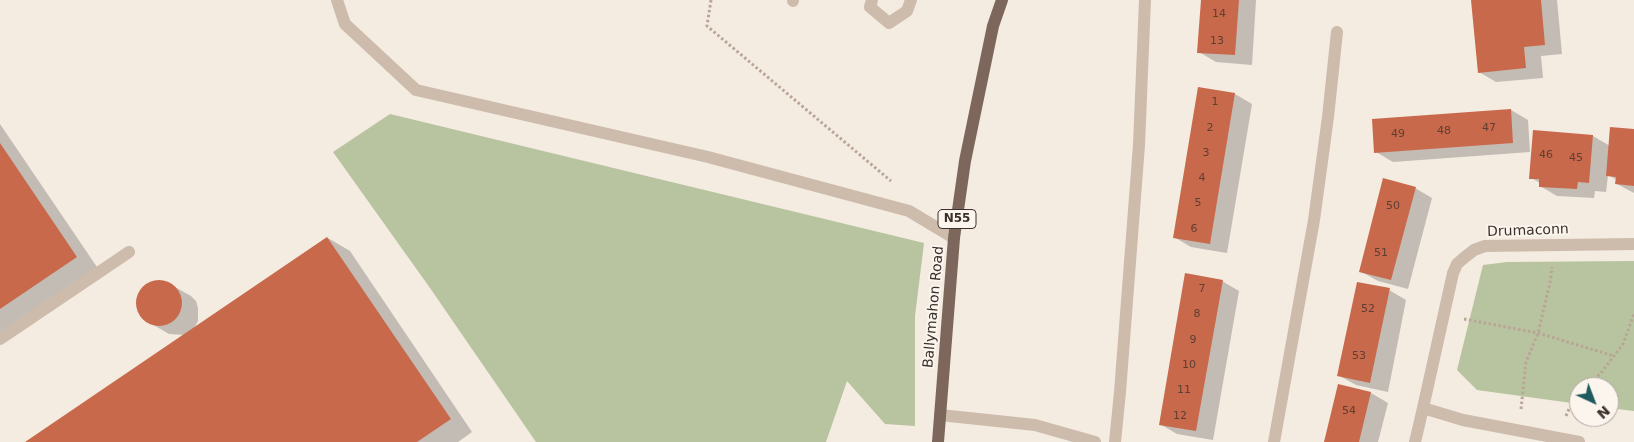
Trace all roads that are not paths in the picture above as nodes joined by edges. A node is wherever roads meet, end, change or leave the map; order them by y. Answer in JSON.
{"nodes":[{"id":1,"x":337,"y":0,"type":"edge"},
{"id":2,"x":872,"y":0,"type":"edge"},
{"id":3,"x":911,"y":0,"type":"edge"},
{"id":4,"x":1002,"y":0,"type":"edge"},
{"id":5,"x":1145,"y":0,"type":"edge"},
{"id":6,"x":1337,"y":32,"type":"dead end"},
{"id":7,"x":954,"y":238,"type":"junction"},
{"id":8,"x":1634,"y":244,"type":"edge"},
{"id":9,"x":128,"y":252,"type":"dead end"},
{"id":10,"x":0,"y":339,"type":"edge"},
{"id":11,"x":1423,"y":408,"type":"junction"},
{"id":12,"x":940,"y":416,"type":"junction"},
{"id":13,"x":1088,"y":441,"type":"edge"},
{"id":14,"x":938,"y":442,"type":"edge"},
{"id":15,"x":1115,"y":442,"type":"edge"},
{"id":16,"x":1274,"y":442,"type":"edge"},
{"id":17,"x":1415,"y":442,"type":"edge"},
{"id":18,"x":1579,"y":442,"type":"edge"}],
"edges":[{"from":1,"to":7,"type":"street"},
{"from":2,"to":3,"type":"street"},
{"from":4,"to":7,"type":"main road","name":"Ballymahon Road","number":"N55"},
{"from":5,"to":15,"type":"street"},
{"from":6,"to":16,"type":"street"},
{"from":7,"to":12,"type":"main road","name":"Ballymahon Road","number":"N55"},
{"from":8,"to":11,"type":"street","name":"Drumaconn"},
{"from":9,"to":10,"type":"street"},
{"from":11,"to":17,"type":"street","name":"Drumaconn"},
{"from":11,"to":18,"type":"street"},
{"from":12,"to":13,"type":"street"},
{"from":12,"to":14,"type":"main road","name":"Ballymahon Road","number":"N55"}]}
